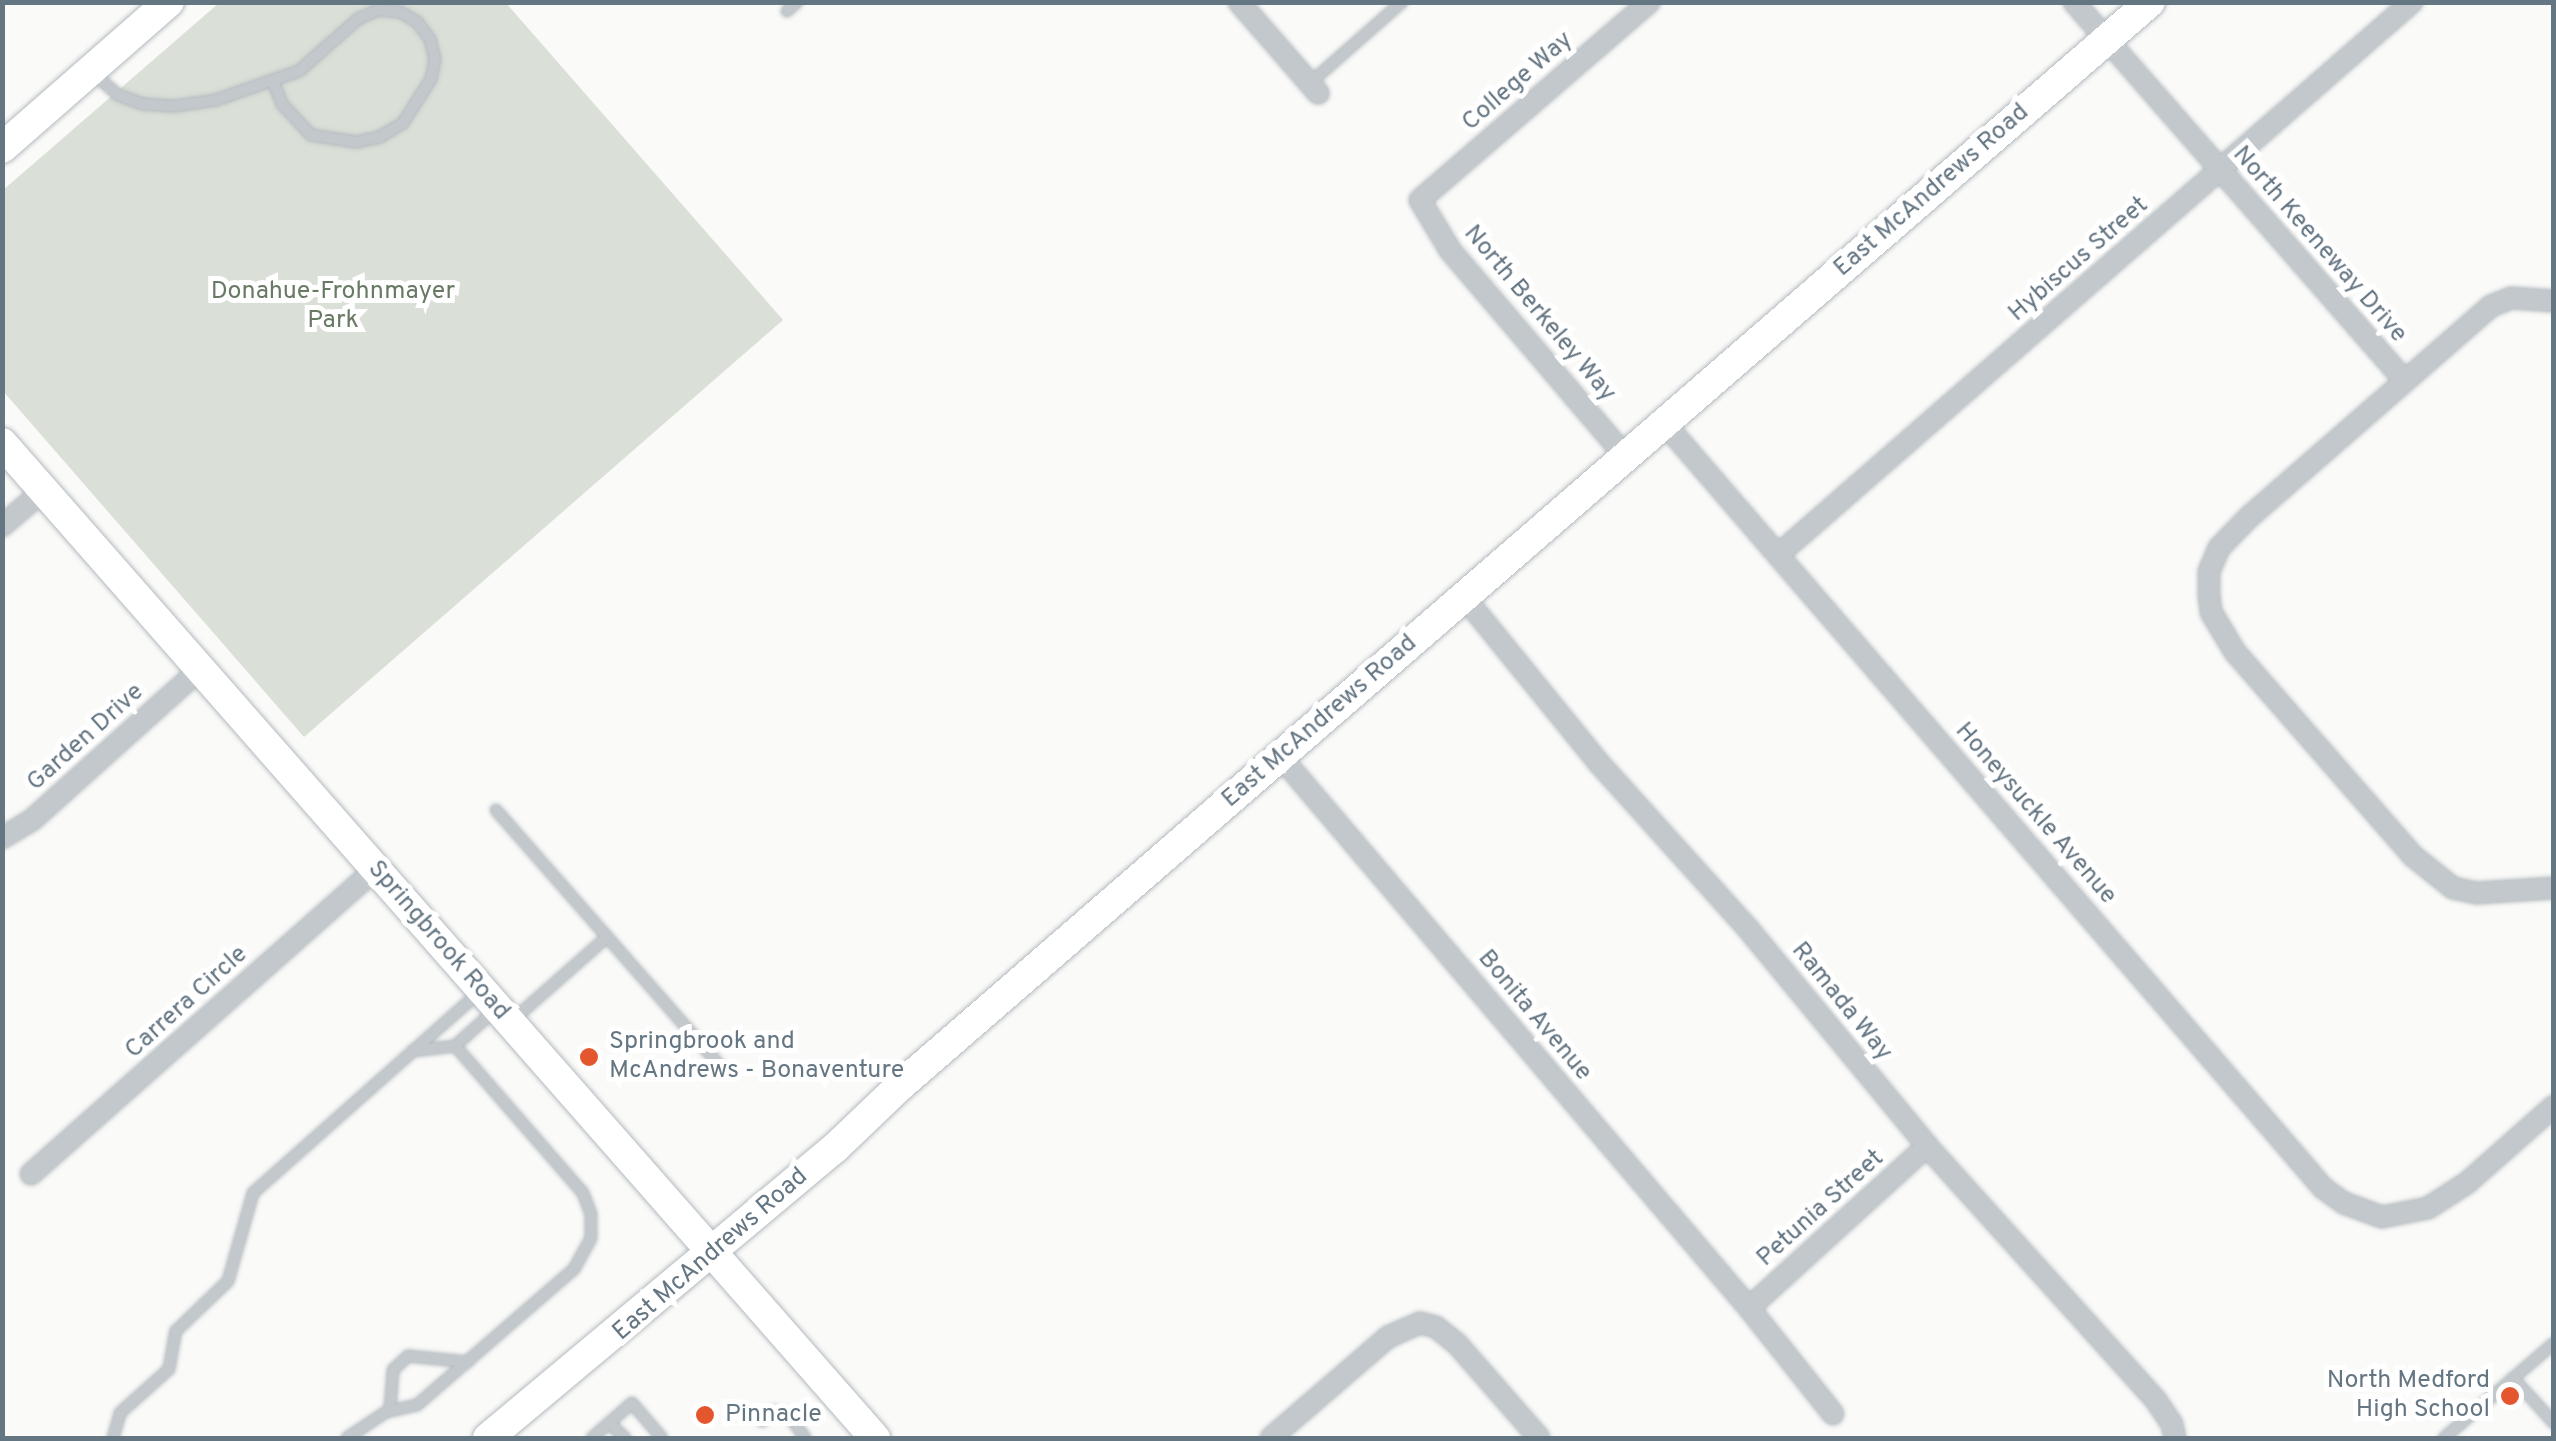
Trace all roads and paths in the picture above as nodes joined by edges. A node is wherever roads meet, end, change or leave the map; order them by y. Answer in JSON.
{"nodes":[{"id":1,"x":169,"y":2,"type":"edge"},
{"id":2,"x":797,"y":2,"type":"edge"},
{"id":3,"x":1240,"y":2,"type":"edge"},
{"id":4,"x":1402,"y":2,"type":"edge"},
{"id":5,"x":1649,"y":2,"type":"edge"},
{"id":6,"x":2074,"y":2,"type":"edge"},
{"id":7,"x":2150,"y":2,"type":"edge"},
{"id":8,"x":2412,"y":2,"type":"edge"},
{"id":9,"x":787,"y":11,"type":"dead end"},
{"id":10,"x":2106,"y":40,"type":"junction"},
{"id":11,"x":91,"y":71,"type":"junction"},
{"id":12,"x":274,"y":83,"type":"junction"},
{"id":13,"x":1314,"y":88,"type":"joint"},
{"id":14,"x":2,"y":148,"type":"edge"},
{"id":15,"x":2220,"y":170,"type":"junction"},
{"id":16,"x":1420,"y":200,"type":"joint"},
{"id":17,"x":2554,"y":302,"type":"edge"},
{"id":18,"x":2405,"y":382,"type":"junction"},
{"id":19,"x":1664,"y":424,"type":"junction"},
{"id":20,"x":2,"y":444,"type":"edge"},
{"id":21,"x":1626,"y":457,"type":"junction"},
{"id":22,"x":44,"y":490,"type":"junction"},
{"id":23,"x":2,"y":526,"type":"edge"},
{"id":24,"x":1778,"y":554,"type":"junction"},
{"id":25,"x":1464,"y":597,"type":"junction"},
{"id":26,"x":198,"y":670,"type":"junction"},
{"id":27,"x":1280,"y":756,"type":"junction"},
{"id":28,"x":496,"y":810,"type":"dead end"},
{"id":29,"x":2,"y":838,"type":"edge"},
{"id":30,"x":375,"y":870,"type":"junction"},
{"id":31,"x":2554,"y":888,"type":"edge"},
{"id":32,"x":607,"y":937,"type":"junction"},
{"id":33,"x":496,"y":1007,"type":"junction"},
{"id":34,"x":455,"y":1046,"type":"junction"},
{"id":35,"x":412,"y":1051,"type":"junction"},
{"id":36,"x":722,"y":1069,"type":"dead end"},
{"id":37,"x":2554,"y":1106,"type":"edge"},
{"id":38,"x":1927,"y":1146,"type":"junction"},
{"id":39,"x":31,"y":1174,"type":"dead end"},
{"id":40,"x":713,"y":1253,"type":"junction"},
{"id":41,"x":1749,"y":1308,"type":"junction"},
{"id":42,"x":2554,"y":1343,"type":"edge"},
{"id":43,"x":468,"y":1362,"type":"junction"},
{"id":44,"x":2513,"y":1378,"type":"junction"},
{"id":45,"x":390,"y":1410,"type":"junction"},
{"id":46,"x":1833,"y":1414,"type":"dead end"},
{"id":47,"x":762,"y":1421,"type":"dead end"},
{"id":48,"x":609,"y":1422,"type":"junction"},
{"id":49,"x":2554,"y":1424,"type":"edge"},
{"id":50,"x":2447,"y":1437,"type":"edge"},
{"id":51,"x":112,"y":1438,"type":"edge"},
{"id":52,"x":347,"y":1438,"type":"edge"},
{"id":53,"x":488,"y":1438,"type":"edge"},
{"id":54,"x":592,"y":1438,"type":"edge"},
{"id":55,"x":625,"y":1438,"type":"edge"},
{"id":56,"x":662,"y":1438,"type":"edge"},
{"id":57,"x":805,"y":1438,"type":"edge"},
{"id":58,"x":875,"y":1438,"type":"edge"},
{"id":59,"x":1271,"y":1438,"type":"edge"},
{"id":60,"x":1539,"y":1438,"type":"edge"},
{"id":61,"x":2174,"y":1438,"type":"edge"}],
"edges":[{"from":1,"to":11,"type":"main road"},
{"from":2,"to":9,"type":"lane"},
{"from":3,"to":13,"type":"street"},
{"from":4,"to":13,"type":"lane"},
{"from":5,"to":16,"type":"street","name":"College Way"},
{"from":6,"to":10,"type":"street","name":"North Keeneway Drive"},
{"from":7,"to":10,"type":"main road","name":"East McAndrews Road"},
{"from":8,"to":15,"type":"street","name":"Hybiscus Street"},
{"from":10,"to":15,"type":"street","name":"North Keeneway Drive"},
{"from":10,"to":19,"type":"main road","name":"East McAndrews Road"},
{"from":11,"to":12,"type":"lane"},
{"from":11,"to":14,"type":"main road"},
{"from":12,"to":12,"type":"lane"},
{"from":15,"to":18,"type":"street","name":"North Keeneway Drive"},
{"from":15,"to":24,"type":"street","name":"Hybiscus Street"},
{"from":16,"to":21,"type":"street","name":"North Berkeley Way"},
{"from":17,"to":18,"type":"street"},
{"from":18,"to":31,"type":"street","name":"North Keeneway Drive"},
{"from":19,"to":21,"type":"main road","name":"East McAndrews Road"},
{"from":19,"to":24,"type":"street","name":"Honeysuckle Avenue"},
{"from":20,"to":22,"type":"main road","name":"Springbrook Road"},
{"from":21,"to":25,"type":"main road","name":"East McAndrews Road"},
{"from":22,"to":23,"type":"street"},
{"from":22,"to":26,"type":"main road","name":"Springbrook Road"},
{"from":24,"to":37,"type":"street","name":"Honeysuckle Avenue"},
{"from":25,"to":27,"type":"main road","name":"East McAndrews Road"},
{"from":25,"to":38,"type":"street","name":"Ramada Way"},
{"from":26,"to":29,"type":"street","name":"Garden Drive"},
{"from":26,"to":30,"type":"main road","name":"Springbrook Road"},
{"from":27,"to":40,"type":"main road","name":"East McAndrews Road"},
{"from":27,"to":41,"type":"street","name":"Bonita Avenue"},
{"from":28,"to":32,"type":"lane"},
{"from":30,"to":33,"type":"main road","name":"Springbrook Road"},
{"from":30,"to":39,"type":"street","name":"Carrera Circle"},
{"from":32,"to":33,"type":"lane"},
{"from":32,"to":36,"type":"lane"},
{"from":33,"to":34,"type":"lane"},
{"from":33,"to":35,"type":"lane"},
{"from":33,"to":40,"type":"main road","name":"Springbrook Road"},
{"from":34,"to":35,"type":"lane"},
{"from":34,"to":43,"type":"lane"},
{"from":35,"to":51,"type":"lane"},
{"from":38,"to":41,"type":"street","name":"Petunia Street"},
{"from":38,"to":61,"type":"street","name":"Ramada Way"},
{"from":40,"to":53,"type":"main road","name":"East McAndrews Road"},
{"from":40,"to":58,"type":"main road","name":"Springbrook Road"},
{"from":41,"to":46,"type":"street","name":"Bonita Avenue"},
{"from":42,"to":44,"type":"lane"},
{"from":43,"to":45,"type":"lane"},
{"from":43,"to":45,"type":"lane"},
{"from":44,"to":49,"type":"lane"},
{"from":44,"to":50,"type":"lane"},
{"from":45,"to":52,"type":"lane"},
{"from":47,"to":57,"type":"lane"},
{"from":48,"to":54,"type":"lane"},
{"from":48,"to":55,"type":"lane"},
{"from":48,"to":56,"type":"lane"},
{"from":59,"to":60,"type":"street"}]}
